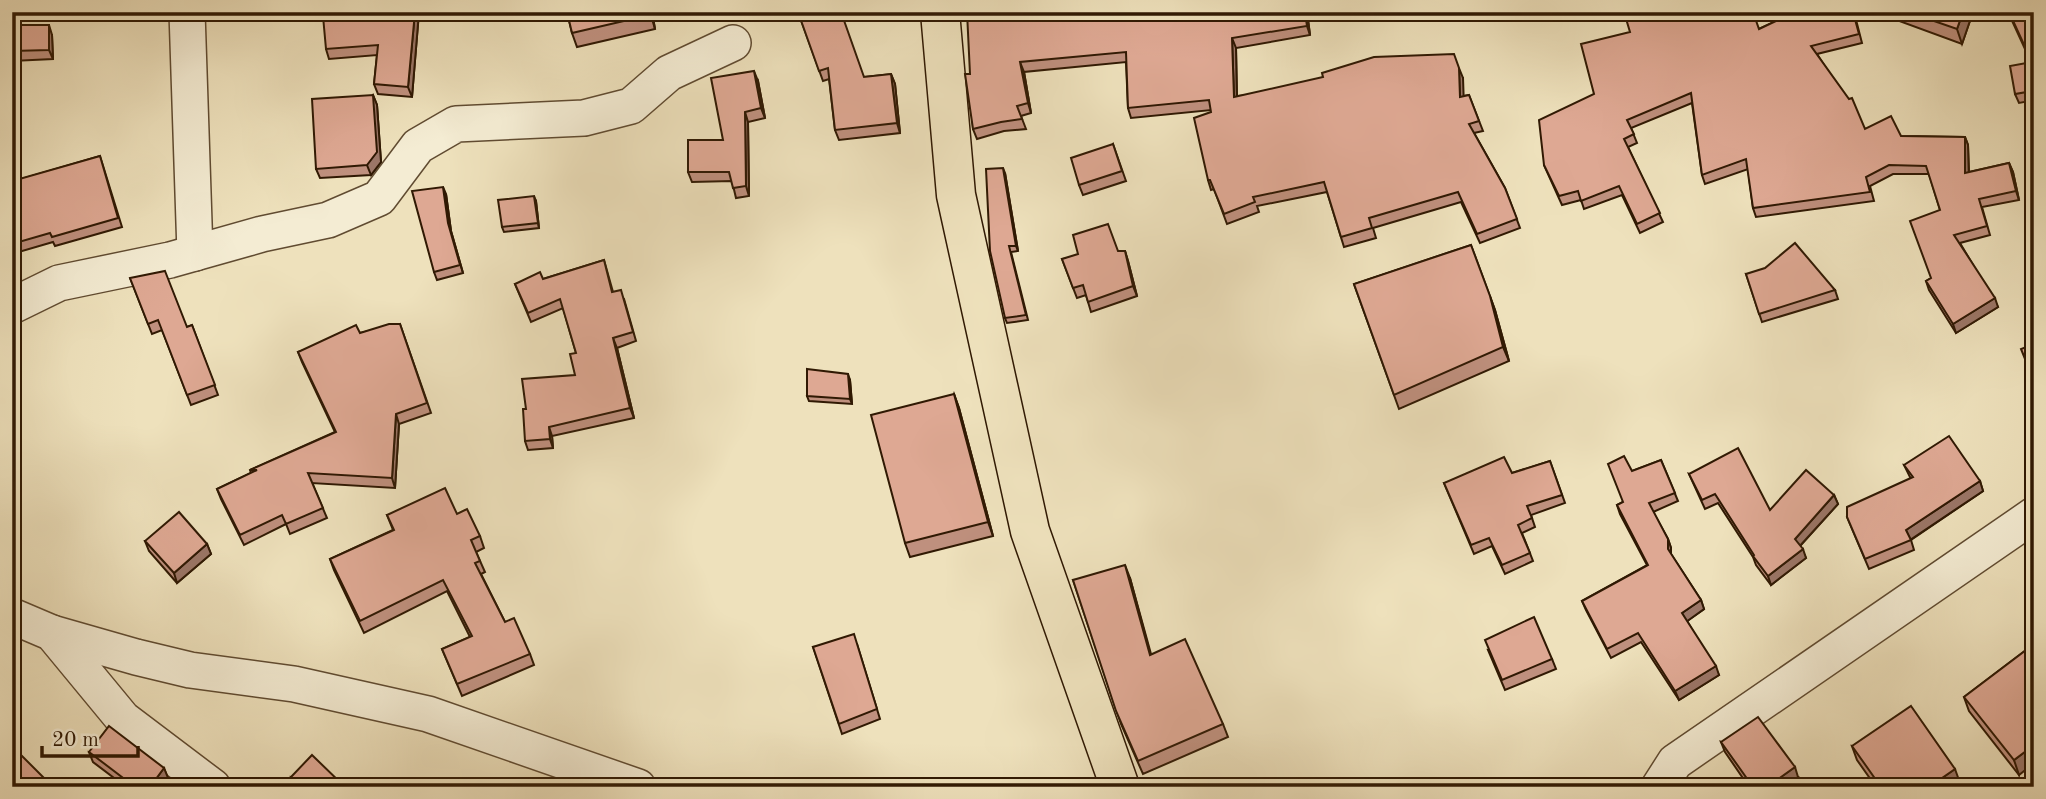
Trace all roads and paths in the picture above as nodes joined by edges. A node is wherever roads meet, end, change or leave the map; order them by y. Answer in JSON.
{"nodes":[{"id":1,"x":187,"y":12,"type":"edge"},
{"id":2,"x":940,"y":12,"type":"edge"},
{"id":3,"x":733,"y":43,"type":"dead end"},
{"id":4,"x":195,"y":253,"type":"junction"},
{"id":5,"x":12,"y":306,"type":"edge"},
{"id":6,"x":2034,"y":515,"type":"edge"},
{"id":7,"x":12,"y":616,"type":"edge"},
{"id":8,"x":52,"y":633,"type":"junction"},
{"id":9,"x":213,"y":787,"type":"edge"},
{"id":10,"x":638,"y":787,"type":"edge"},
{"id":11,"x":1120,"y":787,"type":"edge"},
{"id":12,"x":1659,"y":787,"type":"edge"}],
"edges":[{"from":1,"to":4,"type":"street"},
{"from":2,"to":11,"type":"main road"},
{"from":3,"to":4,"type":"street"},
{"from":4,"to":5,"type":"street"},
{"from":6,"to":12,"type":"street"},
{"from":7,"to":8,"type":"street"},
{"from":8,"to":9,"type":"street"},
{"from":8,"to":10,"type":"street"}]}
